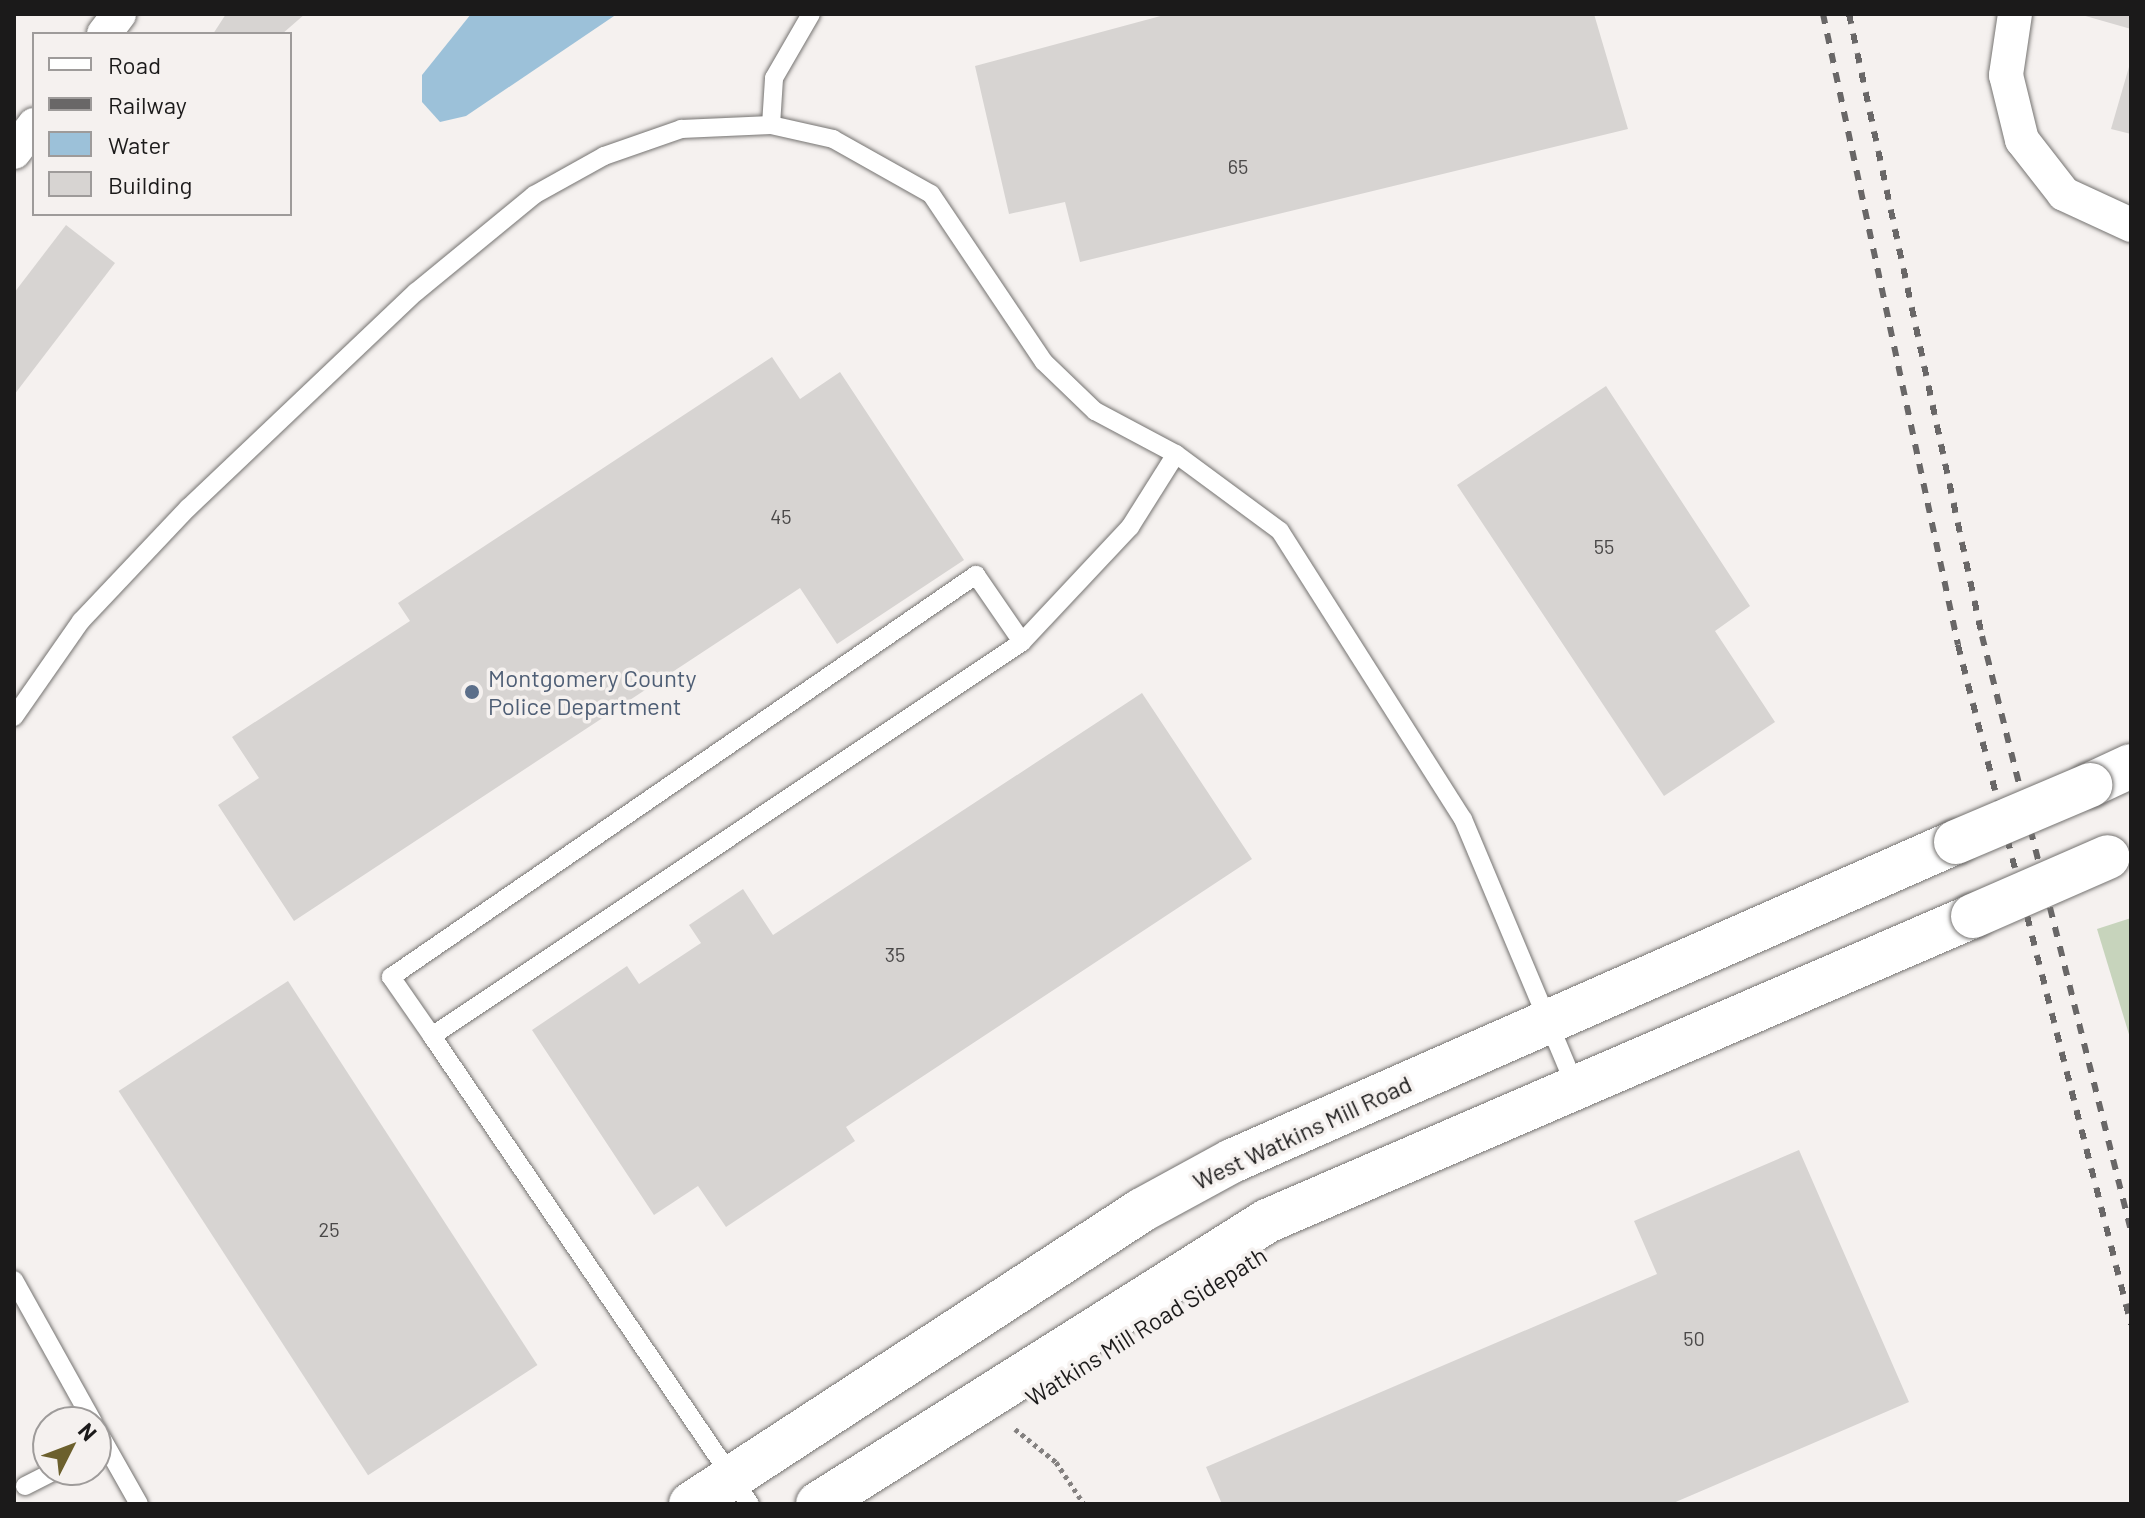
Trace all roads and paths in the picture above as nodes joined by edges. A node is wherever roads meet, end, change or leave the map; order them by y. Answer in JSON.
{"nodes":[{"id":1,"x":119,"y":14,"type":"edge"},
{"id":2,"x":811,"y":14,"type":"edge"},
{"id":3,"x":2015,"y":14,"type":"edge"},
{"id":4,"x":106,"y":32,"type":"edge"},
{"id":5,"x":771,"y":125,"type":"junction"},
{"id":6,"x":32,"y":128,"type":"edge"},
{"id":7,"x":14,"y":152,"type":"edge"},
{"id":8,"x":2131,"y":225,"type":"edge"},
{"id":9,"x":1176,"y":454,"type":"junction"},
{"id":10,"x":1022,"y":642,"type":"junction"},
{"id":11,"x":14,"y":717,"type":"edge"},
{"id":12,"x":2131,"y":766,"type":"edge"},
{"id":13,"x":2120,"y":852,"type":"edge"},
{"id":14,"x":1546,"y":1021,"type":"junction"},
{"id":15,"x":432,"y":1036,"type":"junction"},
{"id":16,"x":1575,"y":1085,"type":"junction"},
{"id":17,"x":14,"y":1280,"type":"edge"},
{"id":18,"x":84,"y":1406,"type":"edge"},
{"id":19,"x":1028,"y":1420,"type":"dead end"},
{"id":20,"x":1015,"y":1429,"type":"junction"},
{"id":21,"x":1002,"y":1437,"type":"dead end"},
{"id":22,"x":112,"y":1464,"type":"edge"},
{"id":23,"x":32,"y":1482,"type":"edge"},
{"id":24,"x":25,"y":1486,"type":"dead end"},
{"id":25,"x":741,"y":1491,"type":"edge"},
{"id":26,"x":139,"y":1504,"type":"edge"},
{"id":27,"x":691,"y":1504,"type":"edge"},
{"id":28,"x":818,"y":1504,"type":"edge"},
{"id":29,"x":1084,"y":1504,"type":"edge"}],
"edges":[{"from":1,"to":4,"type":"street"},
{"from":2,"to":5,"type":"lane"},
{"from":3,"to":8,"type":"street"},
{"from":5,"to":9,"type":"lane"},
{"from":5,"to":11,"type":"lane"},
{"from":6,"to":7,"type":"street"},
{"from":9,"to":10,"type":"lane"},
{"from":9,"to":14,"type":"lane"},
{"from":10,"to":15,"type":"lane"},
{"from":10,"to":15,"type":"lane"},
{"from":12,"to":14,"type":"main road","name":"West Watkins Mill Road","bridge":true},
{"from":13,"to":16,"type":"main road","bridge":true},
{"from":14,"to":16,"type":"lane"},
{"from":14,"to":25,"type":"main road","name":"West Watkins Mill Road"},
{"from":15,"to":25,"type":"lane"},
{"from":16,"to":28,"type":"main road"},
{"from":17,"to":18,"type":"lane"},
{"from":19,"to":20,"type":"path","name":"Watkins Mill Road Sidepath"},
{"from":20,"to":21,"type":"path","name":"Watkins Mill Road Sidepath"},
{"from":20,"to":29,"type":"path"},
{"from":22,"to":26,"type":"lane"},
{"from":23,"to":24,"type":"lane"},
{"from":25,"to":27,"type":"main road","name":"West Watkins Mill Road"}]}
